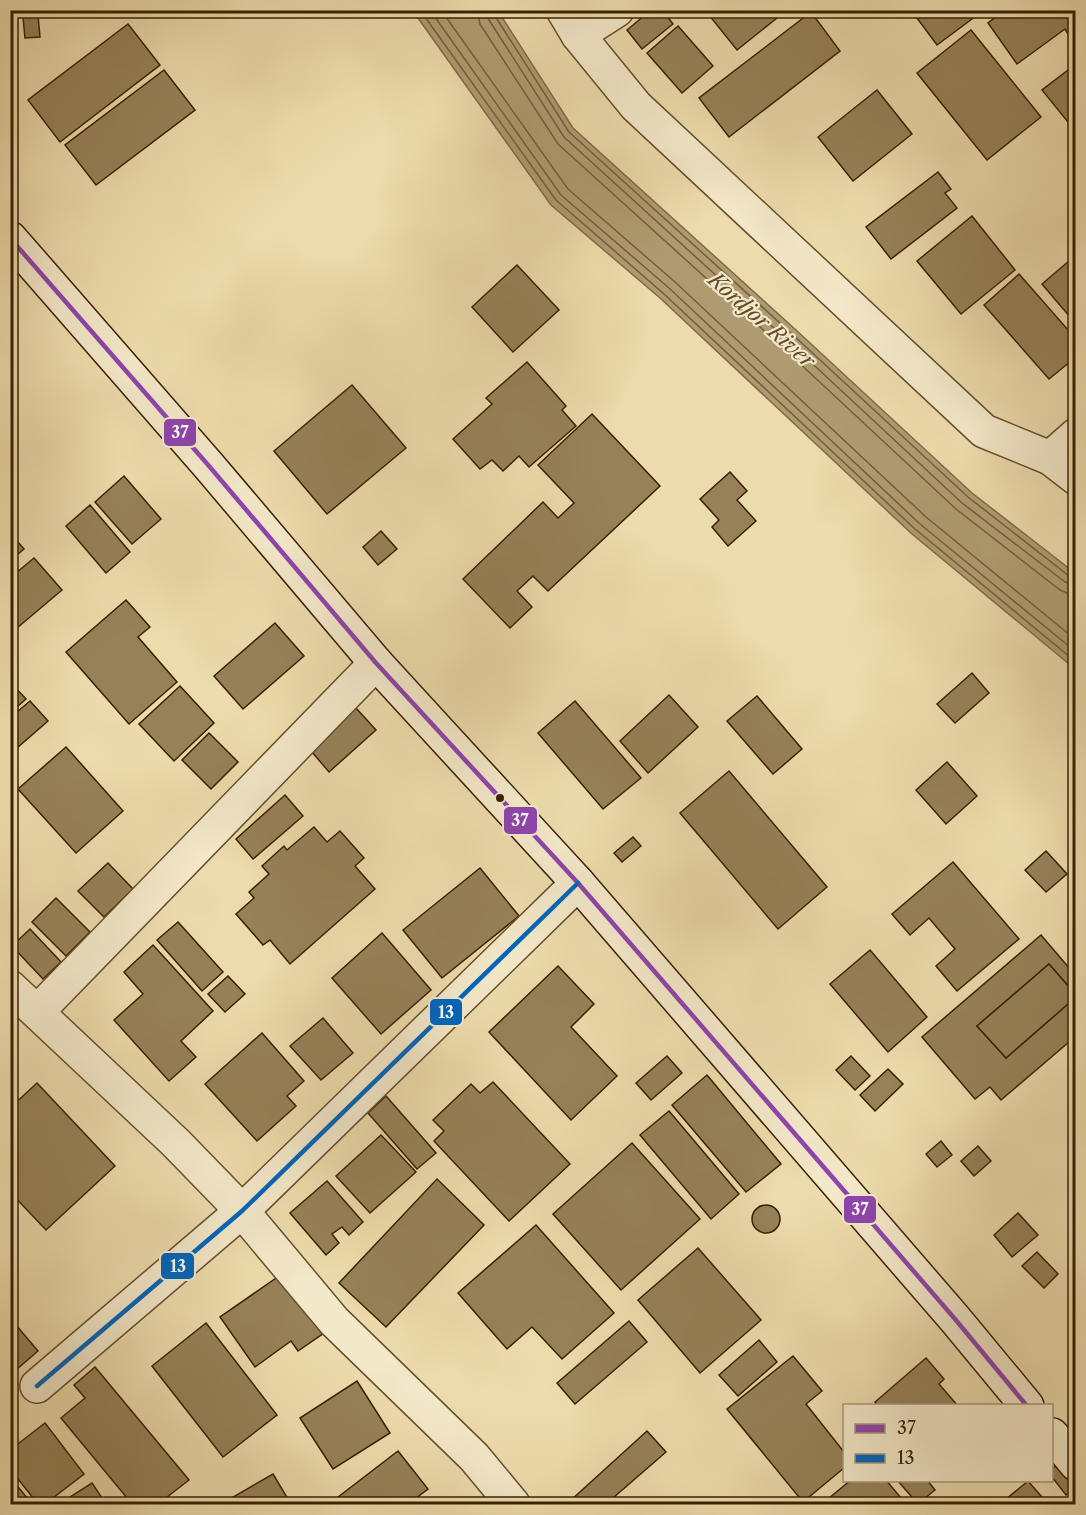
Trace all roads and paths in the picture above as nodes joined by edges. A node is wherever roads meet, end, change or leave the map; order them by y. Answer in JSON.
{"nodes":[{"id":1,"x":617,"y":10,"type":"edge"},
{"id":2,"x":570,"y":23,"type":"edge"},
{"id":3,"x":10,"y":238,"type":"edge"},
{"id":4,"x":1076,"y":435,"type":"edge"},
{"id":5,"x":1050,"y":458,"type":"junction"},
{"id":6,"x":1076,"y":478,"type":"edge"},
{"id":7,"x":376,"y":663,"type":"junction"},
{"id":8,"x":578,"y":883,"type":"junction"},
{"id":9,"x":10,"y":987,"type":"edge"},
{"id":10,"x":38,"y":1011,"type":"junction"},
{"id":11,"x":242,"y":1211,"type":"junction"},
{"id":12,"x":37,"y":1386,"type":"dead end"},
{"id":13,"x":1025,"y":1404,"type":"edge"},
{"id":14,"x":1053,"y":1436,"type":"edge"},
{"id":15,"x":1076,"y":1464,"type":"edge"},
{"id":16,"x":513,"y":1504,"type":"edge"}],
"edges":[{"from":1,"to":2,"type":"street"},
{"from":2,"to":5,"type":"street"},
{"from":3,"to":7,"type":"street"},
{"from":4,"to":5,"type":"street"},
{"from":5,"to":6,"type":"street"},
{"from":7,"to":8,"type":"street"},
{"from":7,"to":10,"type":"street"},
{"from":8,"to":11,"type":"street"},
{"from":8,"to":13,"type":"street"},
{"from":9,"to":10,"type":"street"},
{"from":10,"to":11,"type":"street"},
{"from":11,"to":12,"type":"street"},
{"from":11,"to":16,"type":"street"},
{"from":14,"to":15,"type":"street"}]}
